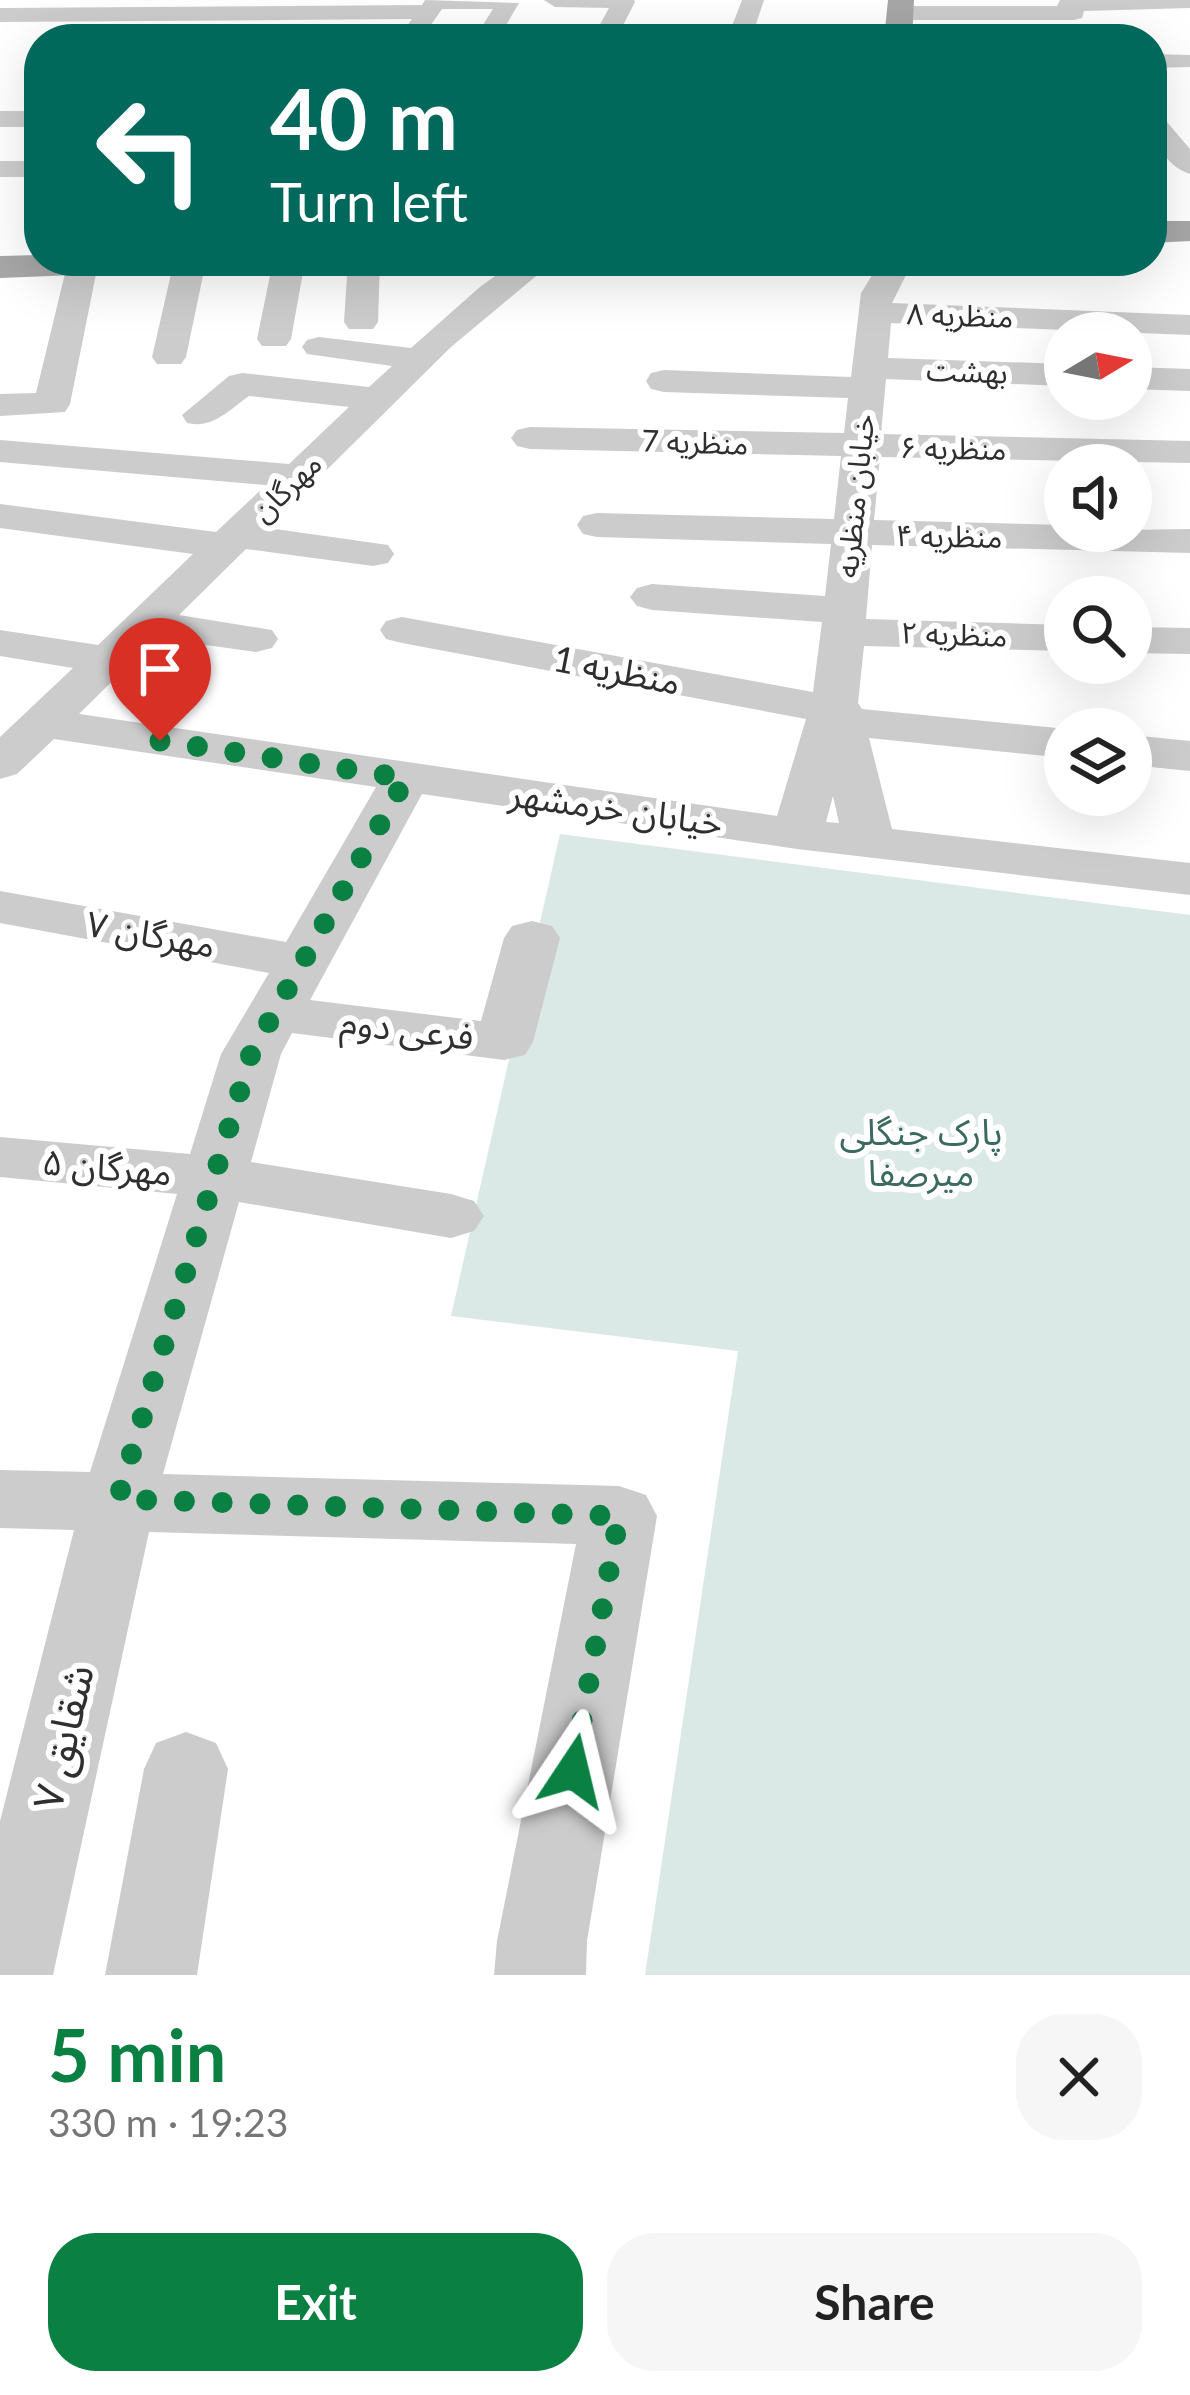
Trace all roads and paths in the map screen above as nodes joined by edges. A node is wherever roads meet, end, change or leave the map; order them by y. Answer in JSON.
{"nodes":[{"id":1,"x":555,"y":0,"type":"edge"},
{"id":2,"x":518,"y":2,"type":"edge"},
{"id":3,"x":331,"y":6,"type":"edge"},
{"id":4,"x":419,"y":6,"type":"edge"},
{"id":5,"x":72,"y":7,"type":"edge"},
{"id":6,"x":134,"y":7,"type":"edge"},
{"id":7,"x":204,"y":7,"type":"edge"},
{"id":8,"x":1188,"y":12,"type":"edge"},
{"id":9,"x":285,"y":13,"type":"junction"},
{"id":10,"x":164,"y":14,"type":"junction"},
{"id":11,"x":12,"y":15,"type":"edge"},
{"id":12,"x":1075,"y":16,"type":"edge"},
{"id":13,"x":900,"y":17,"type":"edge"},
{"id":14,"x":158,"y":24,"type":"edge"},
{"id":15,"x":281,"y":24,"type":"edge"},
{"id":16,"x":612,"y":24,"type":"edge"},
{"id":17,"x":1167,"y":62,"type":"edge"},
{"id":18,"x":1184,"y":62,"type":"dead end"},
{"id":19,"x":79,"y":276,"type":"edge"},
{"id":20,"x":187,"y":276,"type":"edge"},
{"id":21,"x":286,"y":276,"type":"edge"},
{"id":22,"x":363,"y":276,"type":"edge"},
{"id":23,"x":516,"y":276,"type":"edge"},
{"id":24,"x":871,"y":289,"type":"edge"},
{"id":25,"x":361,"y":322,"type":"dead end"},
{"id":26,"x":1190,"y":326,"type":"edge"},
{"id":27,"x":274,"y":339,"type":"dead end"},
{"id":28,"x":319,"y":347,"type":"dead end"},
{"id":29,"x":169,"y":356,"type":"dead end"},
{"id":30,"x":419,"y":359,"type":"junction"},
{"id":31,"x":1044,"y":375,"type":"edge"},
{"id":32,"x":868,"y":378,"type":"junction"},
{"id":33,"x":1152,"y":379,"type":"edge"},
{"id":34,"x":1190,"y":380,"type":"edge"},
{"id":35,"x":664,"y":381,"type":"dead end"},
{"id":36,"x":378,"y":399,"type":"junction"},
{"id":37,"x":0,"y":405,"type":"edge"},
{"id":38,"x":200,"y":415,"type":"dead end"},
{"id":39,"x":530,"y":438,"type":"dead end"},
{"id":40,"x":861,"y":448,"type":"junction"},
{"id":41,"x":0,"y":451,"type":"edge"},
{"id":42,"x":1190,"y":452,"type":"edge"},
{"id":43,"x":299,"y":476,"type":"junction"},
{"id":44,"x":0,"y":516,"type":"edge"},
{"id":45,"x":597,"y":525,"type":"dead end"},
{"id":46,"x":852,"y":535,"type":"junction"},
{"id":47,"x":232,"y":541,"type":"junction"},
{"id":48,"x":1190,"y":541,"type":"edge"},
{"id":49,"x":373,"y":554,"type":"dead end"},
{"id":50,"x":652,"y":597,"type":"dead end"},
{"id":51,"x":843,"y":621,"type":"junction"},
{"id":52,"x":148,"y":624,"type":"junction"},
{"id":53,"x":402,"y":629,"type":"dead end"},
{"id":54,"x":1044,"y":636,"type":"edge"},
{"id":55,"x":256,"y":639,"type":"dead end"},
{"id":56,"x":1152,"y":640,"type":"edge"},
{"id":57,"x":1190,"y":641,"type":"edge"},
{"id":58,"x":0,"y":643,"type":"edge"},
{"id":59,"x":110,"y":660,"type":"junction"},
{"id":60,"x":837,"y":710,"type":"junction"},
{"id":61,"x":44,"y":724,"type":"junction"},
{"id":62,"x":1044,"y":740,"type":"edge"},
{"id":63,"x":1152,"y":752,"type":"edge"},
{"id":64,"x":1190,"y":756,"type":"edge"},
{"id":65,"x":0,"y":764,"type":"edge"},
{"id":66,"x":406,"y":778,"type":"junction"},
{"id":67,"x":797,"y":834,"type":"junction"},
{"id":68,"x":869,"y":843,"type":"junction"},
{"id":69,"x":1190,"y":879,"type":"edge"},
{"id":70,"x":0,"y":907,"type":"edge"},
{"id":71,"x":532,"y":938,"type":"dead end"},
{"id":72,"x":289,"y":987,"type":"junction"},
{"id":73,"x":0,"y":1157,"type":"edge"},
{"id":74,"x":214,"y":1177,"type":"junction"},
{"id":75,"x":451,"y":1216,"type":"dead end"},
{"id":76,"x":0,"y":1499,"type":"edge"},
{"id":77,"x":118,"y":1499,"type":"junction"},
{"id":78,"x":186,"y":1769,"type":"dead end"},
{"id":79,"x":7,"y":1975,"type":"edge"},
{"id":80,"x":151,"y":1975,"type":"edge"},
{"id":81,"x":541,"y":1975,"type":"edge"}],
"edges":[{"from":1,"to":16,"type":"street"},
{"from":2,"to":4,"type":"street"},
{"from":3,"to":4,"type":"street"},
{"from":3,"to":9,"type":"street"},
{"from":5,"to":6,"type":"street"},
{"from":5,"to":11,"type":"street"},
{"from":6,"to":10,"type":"street"},
{"from":7,"to":9,"type":"street"},
{"from":7,"to":10,"type":"street"},
{"from":8,"to":12,"type":"street"},
{"from":9,"to":15,"type":"street"},
{"from":10,"to":14,"type":"street"},
{"from":12,"to":13,"type":"street"},
{"from":17,"to":18,"type":"street"},
{"from":19,"to":37,"type":"street"},
{"from":20,"to":29,"type":"street"},
{"from":21,"to":27,"type":"street"},
{"from":22,"to":25,"type":"street"},
{"from":23,"to":30,"type":"street","name":"مهرگان"},
{"from":24,"to":26,"type":"street","name":"منظریه ۸"},
{"from":24,"to":32,"type":"street","name":"خیابان منظریه"},
{"from":28,"to":30,"type":"street"},
{"from":30,"to":36,"type":"street","name":"مهرگان"},
{"from":31,"to":32,"type":"street","name":"بهشت"},
{"from":32,"to":35,"type":"street","name":"بهشت"},
{"from":32,"to":40,"type":"street","name":"خیابان منظریه"},
{"from":33,"to":34,"type":"street"},
{"from":36,"to":38,"type":"street"},
{"from":36,"to":43,"type":"street","name":"مهرگان"},
{"from":39,"to":40,"type":"street","name":"منظریه 7"},
{"from":40,"to":42,"type":"street","name":"منظریه ۶"},
{"from":40,"to":46,"type":"street","name":"خیابان منظریه"},
{"from":41,"to":43,"type":"street"},
{"from":43,"to":47,"type":"street","name":"مهرگان"},
{"from":44,"to":47,"type":"street"},
{"from":45,"to":46,"type":"street","name":"منظریه ۴"},
{"from":46,"to":48,"type":"street","name":"منظریه ۴"},
{"from":46,"to":51,"type":"street","name":"خیابان منظریه"},
{"from":47,"to":49,"type":"street"},
{"from":47,"to":52,"type":"street","name":"مهرگان"},
{"from":50,"to":51,"type":"street","name":"منظریه ۲"},
{"from":51,"to":54,"type":"street","name":"منظریه ۲"},
{"from":51,"to":60,"type":"street","name":"خیابان منظریه"},
{"from":52,"to":55,"type":"street"},
{"from":52,"to":59,"type":"street","name":"مهرگان"},
{"from":53,"to":60,"type":"street","name":"منظریه 1"},
{"from":56,"to":57,"type":"street"},
{"from":58,"to":59,"type":"street"},
{"from":59,"to":61,"type":"street","name":"مهرگان"},
{"from":60,"to":62,"type":"street","name":"منظریه 1"},
{"from":60,"to":67,"type":"street"},
{"from":60,"to":68,"type":"street"},
{"from":61,"to":65,"type":"street","name":"مهرگان"},
{"from":61,"to":66,"type":"street","name":"خیابان خرمشهر"},
{"from":63,"to":64,"type":"street"},
{"from":66,"to":67,"type":"street","name":"خیابان خرمشهر"},
{"from":66,"to":72,"type":"street","name":"شقایق ۷"},
{"from":67,"to":68,"type":"street","name":"خیابان خرمشهر"},
{"from":68,"to":69,"type":"street","name":"خیابان خرمشهر"},
{"from":70,"to":72,"type":"street","name":"مهرگان ۷"},
{"from":71,"to":72,"type":"street","name":"فرعی دوم"},
{"from":72,"to":74,"type":"street","name":"شقایق ۷"},
{"from":73,"to":74,"type":"street","name":"مهرگان ۵"},
{"from":74,"to":75,"type":"street","name":"مهرگان ۵"},
{"from":74,"to":77,"type":"street","name":"شقایق ۷"},
{"from":76,"to":77,"type":"street"},
{"from":77,"to":79,"type":"street","name":"شقایق ۷"},
{"from":77,"to":81,"type":"street"},
{"from":78,"to":80,"type":"street"}]}
